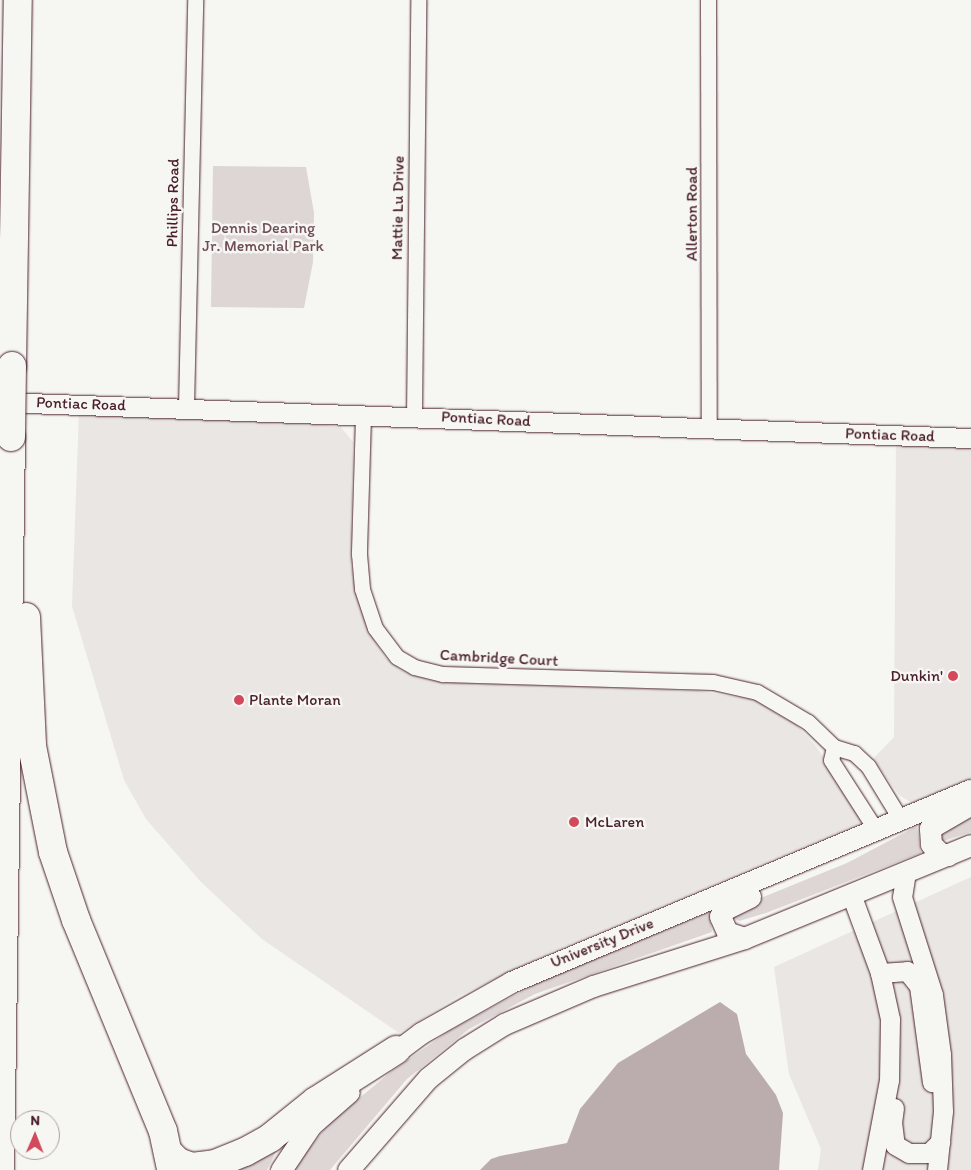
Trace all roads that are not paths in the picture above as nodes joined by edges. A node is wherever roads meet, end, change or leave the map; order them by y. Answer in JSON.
{"nodes":[{"id":1,"x":18,"y":0,"type":"edge"},
{"id":2,"x":195,"y":0,"type":"edge"},
{"id":3,"x":418,"y":0,"type":"edge"},
{"id":4,"x":708,"y":0,"type":"edge"},
{"id":5,"x":0,"y":402,"type":"edge"},
{"id":6,"x":186,"y":407,"type":"junction"},
{"id":7,"x":364,"y":416,"type":"junction"},
{"id":8,"x":414,"y":416,"type":"junction"},
{"id":9,"x":710,"y":427,"type":"junction"},
{"id":10,"x":971,"y":438,"type":"edge"},
{"id":11,"x":9,"y":505,"type":"junction"},
{"id":12,"x":834,"y":747,"type":"junction"},
{"id":13,"x":971,"y":790,"type":"edge"},
{"id":14,"x":971,"y":805,"type":"edge"},
{"id":15,"x":901,"y":820,"type":"junction"},
{"id":16,"x":869,"y":833,"type":"junction"},
{"id":17,"x":971,"y":845,"type":"edge"},
{"id":18,"x":948,"y":854,"type":"junction"},
{"id":19,"x":906,"y":872,"type":"junction"},
{"id":20,"x":851,"y":894,"type":"junction"},
{"id":21,"x":744,"y":938,"type":"junction"},
{"id":22,"x":880,"y":972,"type":"junction"},
{"id":23,"x":890,"y":1019,"type":"junction"},
{"id":24,"x":396,"y":1050,"type":"junction"},
{"id":25,"x":943,"y":1111,"type":"junction"},
{"id":26,"x":940,"y":1142,"type":"junction"},
{"id":27,"x":170,"y":1161,"type":"edge"},
{"id":28,"x":0,"y":1170,"type":"edge"},
{"id":29,"x":281,"y":1170,"type":"edge"},
{"id":30,"x":348,"y":1170,"type":"edge"},
{"id":31,"x":872,"y":1170,"type":"edge"},
{"id":32,"x":937,"y":1170,"type":"edge"}],
"edges":[{"from":1,"to":11,"type":"highway","bridge":true},
{"from":2,"to":6,"type":"street","name":"Phillips Road"},
{"from":3,"to":8,"type":"street","name":"Mattie Lu Drive"},
{"from":4,"to":9,"type":"street","name":"Allerton Road"},
{"from":5,"to":6,"type":"street","name":"Pontiac Road"},
{"from":6,"to":7,"type":"street","name":"Pontiac Road"},
{"from":7,"to":8,"type":"street","name":"Pontiac Road"},
{"from":7,"to":12,"type":"street","name":"Cambridge Court"},
{"from":8,"to":9,"type":"street","name":"Pontiac Road"},
{"from":9,"to":10,"type":"street","name":"Pontiac Road"},
{"from":11,"to":27,"type":"highway"},
{"from":11,"to":28,"type":"highway"},
{"from":12,"to":15,"type":"street","name":"Cambridge Court"},
{"from":12,"to":16,"type":"street"},
{"from":13,"to":15,"type":"main road","name":"University Drive"},
{"from":14,"to":18,"type":"main road"},
{"from":15,"to":16,"type":"main road","name":"University Drive"},
{"from":16,"to":21,"type":"main road"},
{"from":16,"to":24,"type":"main road","name":"University Drive"},
{"from":17,"to":18,"type":"main road"},
{"from":18,"to":19,"type":"main road"},
{"from":19,"to":20,"type":"main road"},
{"from":19,"to":25,"type":"street"},
{"from":20,"to":21,"type":"main road"},
{"from":20,"to":22,"type":"street"},
{"from":21,"to":30,"type":"main road"},
{"from":22,"to":23,"type":"street"},
{"from":22,"to":25,"type":"street"},
{"from":23,"to":26,"type":"street"},
{"from":23,"to":31,"type":"street"},
{"from":24,"to":27,"type":"highway"},
{"from":24,"to":29,"type":"main road","name":"University Drive"},
{"from":25,"to":26,"type":"street"},
{"from":26,"to":32,"type":"street"}]}
